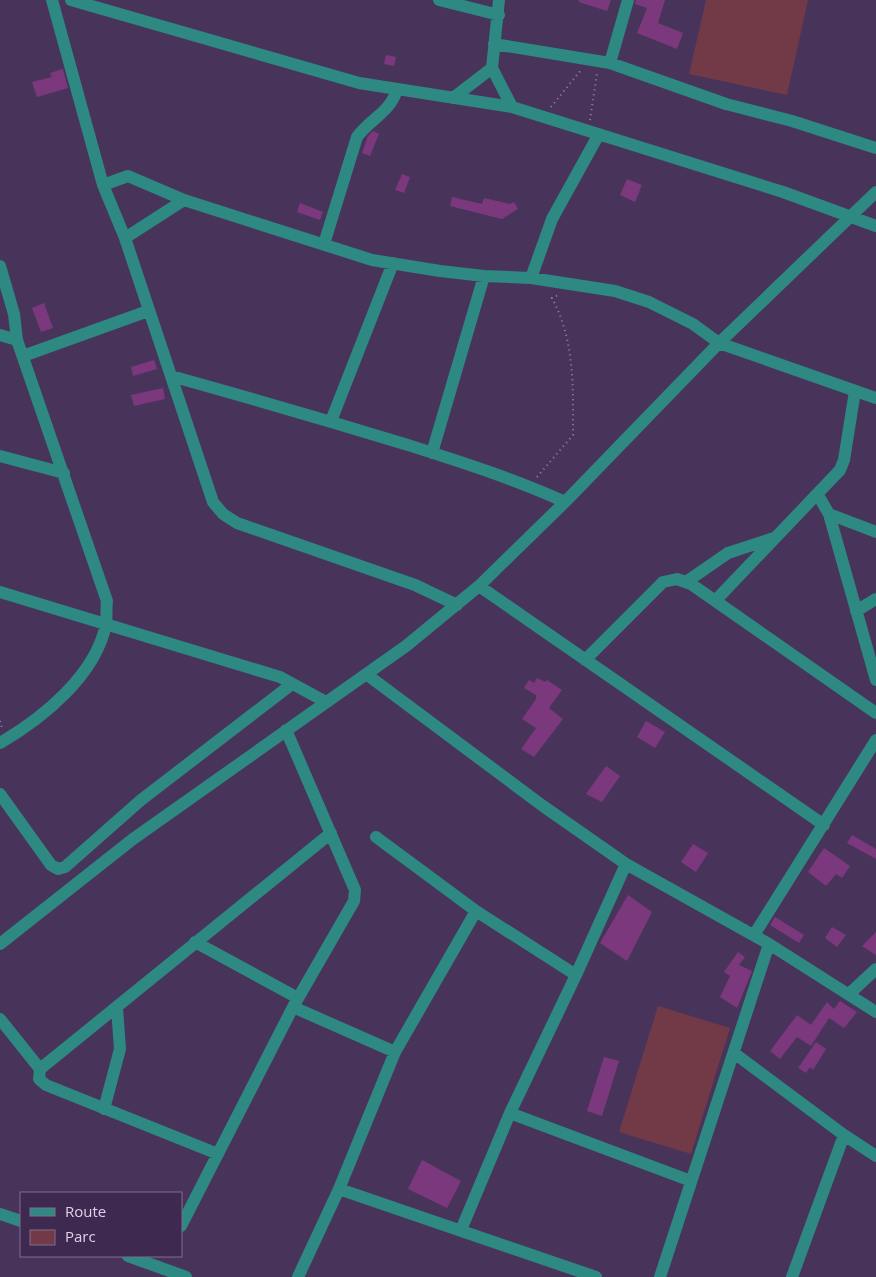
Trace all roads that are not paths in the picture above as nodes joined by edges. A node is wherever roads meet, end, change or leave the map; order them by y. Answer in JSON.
{"nodes":[{"id":1,"x":52,"y":0,"type":"edge"},
{"id":2,"x":71,"y":0,"type":"edge"},
{"id":3,"x":439,"y":0,"type":"edge"},
{"id":4,"x":499,"y":0,"type":"edge"},
{"id":5,"x":628,"y":0,"type":"edge"},
{"id":6,"x":498,"y":15,"type":"junction"},
{"id":7,"x":494,"y":44,"type":"junction"},
{"id":8,"x":599,"y":61,"type":"junction"},
{"id":9,"x":492,"y":68,"type":"junction"},
{"id":10,"x":397,"y":89,"type":"junction"},
{"id":11,"x":453,"y":98,"type":"junction"},
{"id":12,"x":512,"y":107,"type":"junction"},
{"id":13,"x":593,"y":132,"type":"junction"},
{"id":14,"x":876,"y":148,"type":"edge"},
{"id":15,"x":103,"y":185,"type":"junction"},
{"id":16,"x":876,"y":192,"type":"edge"},
{"id":17,"x":184,"y":200,"type":"junction"},
{"id":18,"x":849,"y":217,"type":"junction"},
{"id":19,"x":876,"y":226,"type":"edge"},
{"id":20,"x":125,"y":238,"type":"junction"},
{"id":21,"x":324,"y":244,"type":"junction"},
{"id":22,"x":393,"y":263,"type":"junction"},
{"id":23,"x":0,"y":266,"type":"edge"},
{"id":24,"x":484,"y":276,"type":"junction"},
{"id":25,"x":531,"y":278,"type":"junction"},
{"id":26,"x":148,"y":311,"type":"junction"},
{"id":27,"x":0,"y":336,"type":"edge"},
{"id":28,"x":17,"y":340,"type":"junction"},
{"id":29,"x":718,"y":343,"type":"junction"},
{"id":30,"x":23,"y":356,"type":"junction"},
{"id":31,"x":170,"y":376,"type":"junction"},
{"id":32,"x":855,"y":391,"type":"junction"},
{"id":33,"x":876,"y":398,"type":"edge"},
{"id":34,"x":331,"y":421,"type":"junction"},
{"id":35,"x":432,"y":453,"type":"junction"},
{"id":36,"x":0,"y":456,"type":"edge"},
{"id":37,"x":64,"y":473,"type":"junction"},
{"id":38,"x":818,"y":495,"type":"junction"},
{"id":39,"x":565,"y":502,"type":"junction"},
{"id":40,"x":829,"y":514,"type":"junction"},
{"id":41,"x":876,"y":532,"type":"edge"},
{"id":42,"x":776,"y":538,"type":"junction"},
{"id":43,"x":686,"y":582,"type":"junction"},
{"id":44,"x":480,"y":586,"type":"junction"},
{"id":45,"x":0,"y":592,"type":"edge"},
{"id":46,"x":876,"y":599,"type":"edge"},
{"id":47,"x":715,"y":601,"type":"junction"},
{"id":48,"x":457,"y":605,"type":"junction"},
{"id":49,"x":856,"y":611,"type":"junction"},
{"id":50,"x":106,"y":624,"type":"junction"},
{"id":51,"x":585,"y":660,"type":"junction"},
{"id":52,"x":366,"y":674,"type":"junction"},
{"id":53,"x":876,"y":680,"type":"edge"},
{"id":54,"x":292,"y":684,"type":"junction"},
{"id":55,"x":326,"y":702,"type":"junction"},
{"id":56,"x":876,"y":713,"type":"edge"},
{"id":57,"x":286,"y":730,"type":"junction"},
{"id":58,"x":876,"y":740,"type":"edge"},
{"id":59,"x":0,"y":743,"type":"edge"},
{"id":60,"x":0,"y":794,"type":"edge"},
{"id":61,"x":824,"y":825,"type":"junction"},
{"id":62,"x":331,"y":833,"type":"junction"},
{"id":63,"x":376,"y":838,"type":"dead end"},
{"id":64,"x":626,"y":864,"type":"junction"},
{"id":65,"x":476,"y":911,"type":"junction"},
{"id":66,"x":754,"y":935,"type":"junction"},
{"id":67,"x":194,"y":942,"type":"junction"},
{"id":68,"x":0,"y":944,"type":"edge"},
{"id":69,"x":769,"y":944,"type":"junction"},
{"id":70,"x":876,"y":969,"type":"edge"},
{"id":71,"x":576,"y":975,"type":"junction"},
{"id":72,"x":849,"y":994,"type":"junction"},
{"id":73,"x":296,"y":1002,"type":"junction"},
{"id":74,"x":117,"y":1008,"type":"junction"},
{"id":75,"x":876,"y":1012,"type":"edge"},
{"id":76,"x":0,"y":1020,"type":"edge"},
{"id":77,"x":395,"y":1052,"type":"junction"},
{"id":78,"x":734,"y":1054,"type":"junction"},
{"id":79,"x":40,"y":1069,"type":"junction"},
{"id":80,"x":104,"y":1109,"type":"junction"},
{"id":81,"x":510,"y":1113,"type":"junction"},
{"id":82,"x":844,"y":1135,"type":"junction"},
{"id":83,"x":218,"y":1154,"type":"junction"},
{"id":84,"x":876,"y":1156,"type":"edge"},
{"id":85,"x":691,"y":1181,"type":"junction"},
{"id":86,"x":339,"y":1189,"type":"junction"},
{"id":87,"x":0,"y":1214,"type":"edge"},
{"id":88,"x":20,"y":1221,"type":"edge"},
{"id":89,"x":182,"y":1224,"type":"edge"},
{"id":90,"x":461,"y":1230,"type":"junction"},
{"id":91,"x":135,"y":1257,"type":"edge"},
{"id":92,"x":163,"y":1261,"type":"edge"},
{"id":93,"x":186,"y":1277,"type":"edge"},
{"id":94,"x":298,"y":1277,"type":"edge"},
{"id":95,"x":596,"y":1277,"type":"edge"},
{"id":96,"x":660,"y":1277,"type":"edge"},
{"id":97,"x":792,"y":1277,"type":"edge"}],
"edges":[{"from":1,"to":15,"type":"street"},
{"from":2,"to":10,"type":"street"},
{"from":3,"to":6,"type":"street"},
{"from":4,"to":6,"type":"street"},
{"from":5,"to":8,"type":"street"},
{"from":6,"to":7,"type":"street"},
{"from":7,"to":8,"type":"street"},
{"from":7,"to":9,"type":"street"},
{"from":8,"to":14,"type":"street"},
{"from":9,"to":11,"type":"street"},
{"from":9,"to":12,"type":"street"},
{"from":10,"to":11,"type":"street"},
{"from":10,"to":21,"type":"street"},
{"from":11,"to":12,"type":"street"},
{"from":12,"to":13,"type":"street"},
{"from":13,"to":18,"type":"street"},
{"from":13,"to":25,"type":"street"},
{"from":15,"to":17,"type":"street"},
{"from":15,"to":20,"type":"street"},
{"from":16,"to":18,"type":"street"},
{"from":17,"to":20,"type":"street"},
{"from":17,"to":21,"type":"street"},
{"from":18,"to":19,"type":"street"},
{"from":18,"to":29,"type":"street"},
{"from":20,"to":26,"type":"street"},
{"from":21,"to":22,"type":"street"},
{"from":22,"to":24,"type":"street"},
{"from":22,"to":34,"type":"street"},
{"from":23,"to":28,"type":"street"},
{"from":24,"to":25,"type":"street"},
{"from":24,"to":35,"type":"street"},
{"from":25,"to":29,"type":"street"},
{"from":26,"to":30,"type":"street"},
{"from":26,"to":31,"type":"street"},
{"from":27,"to":28,"type":"street"},
{"from":28,"to":30,"type":"street"},
{"from":29,"to":32,"type":"street"},
{"from":29,"to":39,"type":"street"},
{"from":30,"to":37,"type":"street"},
{"from":31,"to":34,"type":"street"},
{"from":31,"to":48,"type":"street"},
{"from":32,"to":33,"type":"street"},
{"from":32,"to":38,"type":"street"},
{"from":34,"to":35,"type":"street"},
{"from":35,"to":39,"type":"street"},
{"from":36,"to":37,"type":"street"},
{"from":37,"to":50,"type":"street"},
{"from":38,"to":40,"type":"street"},
{"from":38,"to":42,"type":"street"},
{"from":39,"to":44,"type":"street"},
{"from":40,"to":41,"type":"street"},
{"from":40,"to":49,"type":"street"},
{"from":42,"to":43,"type":"street"},
{"from":42,"to":47,"type":"street"},
{"from":43,"to":47,"type":"street"},
{"from":43,"to":51,"type":"street"},
{"from":44,"to":48,"type":"street"},
{"from":44,"to":51,"type":"street"},
{"from":45,"to":50,"type":"street"},
{"from":46,"to":49,"type":"street"},
{"from":47,"to":56,"type":"street"},
{"from":48,"to":52,"type":"street"},
{"from":49,"to":53,"type":"street"},
{"from":50,"to":54,"type":"street"},
{"from":50,"to":59,"type":"street"},
{"from":51,"to":61,"type":"street"},
{"from":52,"to":55,"type":"street"},
{"from":52,"to":64,"type":"street"},
{"from":54,"to":55,"type":"street"},
{"from":54,"to":60,"type":"street"},
{"from":55,"to":57,"type":"street"},
{"from":57,"to":62,"type":"street"},
{"from":57,"to":68,"type":"street"},
{"from":58,"to":61,"type":"street"},
{"from":61,"to":66,"type":"street"},
{"from":62,"to":67,"type":"street"},
{"from":62,"to":73,"type":"street"},
{"from":63,"to":65,"type":"street"},
{"from":64,"to":66,"type":"street"},
{"from":64,"to":71,"type":"street"},
{"from":65,"to":71,"type":"street"},
{"from":65,"to":77,"type":"street"},
{"from":66,"to":69,"type":"street"},
{"from":67,"to":73,"type":"street"},
{"from":67,"to":74,"type":"street"},
{"from":69,"to":72,"type":"street"},
{"from":69,"to":78,"type":"street"},
{"from":70,"to":72,"type":"street"},
{"from":71,"to":81,"type":"street"},
{"from":72,"to":75,"type":"street"},
{"from":73,"to":77,"type":"street"},
{"from":73,"to":83,"type":"street"},
{"from":74,"to":79,"type":"street"},
{"from":74,"to":80,"type":"street"},
{"from":76,"to":79,"type":"street"},
{"from":77,"to":86,"type":"street"},
{"from":78,"to":82,"type":"street"},
{"from":78,"to":85,"type":"street"},
{"from":79,"to":80,"type":"street"},
{"from":80,"to":83,"type":"street"},
{"from":81,"to":85,"type":"street"},
{"from":81,"to":90,"type":"street"},
{"from":82,"to":84,"type":"street"},
{"from":82,"to":97,"type":"street"},
{"from":83,"to":89,"type":"street"},
{"from":85,"to":96,"type":"street"},
{"from":86,"to":90,"type":"street"},
{"from":86,"to":94,"type":"street"},
{"from":87,"to":88,"type":"street"},
{"from":90,"to":95,"type":"street"},
{"from":91,"to":92,"type":"street"},
{"from":92,"to":93,"type":"street"}]}
